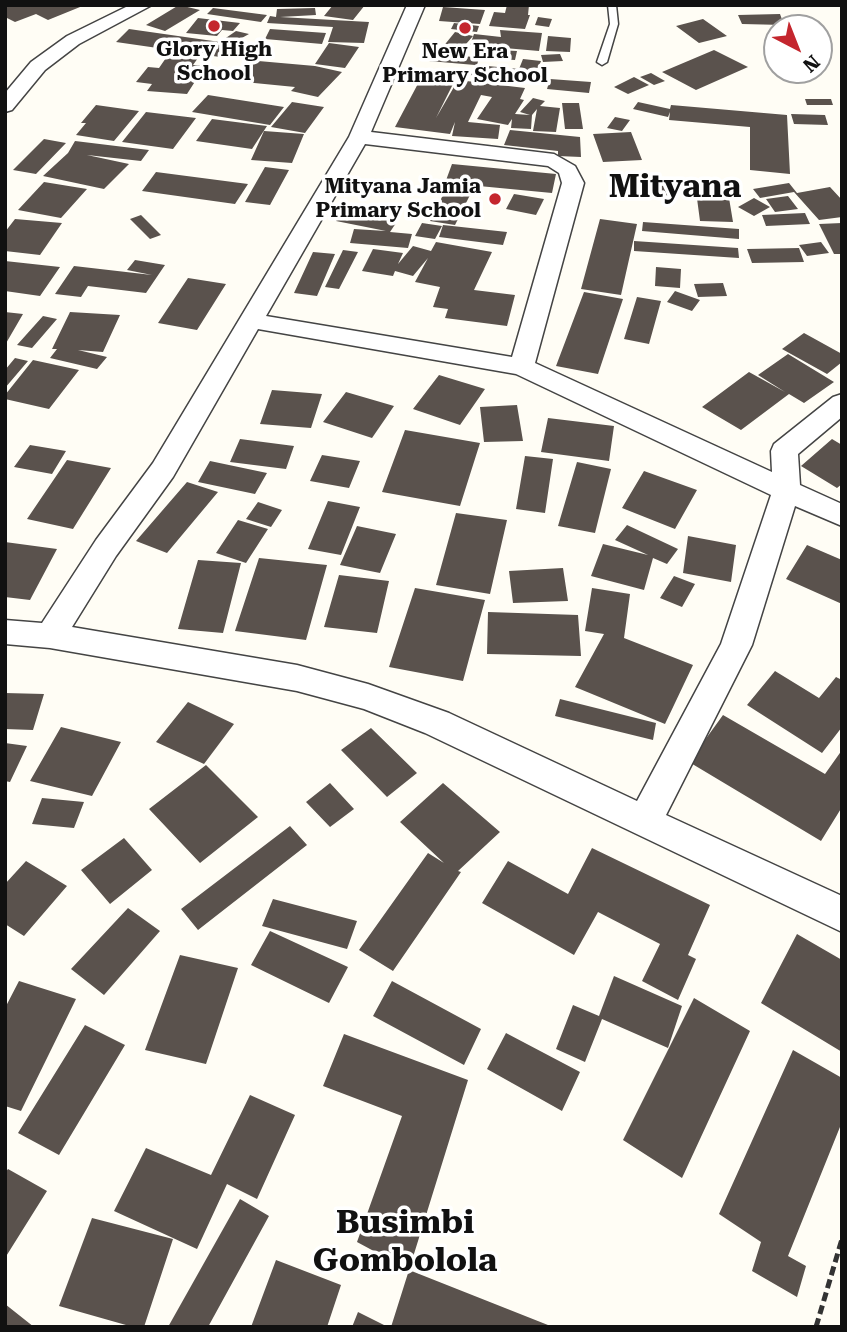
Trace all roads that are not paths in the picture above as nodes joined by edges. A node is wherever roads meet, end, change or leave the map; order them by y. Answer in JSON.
{"nodes":[{"id":1,"x":144,"y":5,"type":"edge"},
{"id":2,"x":416,"y":5,"type":"edge"},
{"id":3,"x":612,"y":5,"type":"edge"},
{"id":4,"x":602,"y":62,"type":"dead end"},
{"id":5,"x":5,"y":106,"type":"edge"},
{"id":6,"x":359,"y":137,"type":"junction"},
{"id":7,"x":252,"y":321,"type":"junction"},
{"id":8,"x":522,"y":366,"type":"junction"},
{"id":9,"x":842,"y":403,"type":"edge"},
{"id":10,"x":787,"y":489,"type":"junction"},
{"id":11,"x":842,"y":516,"type":"edge"},
{"id":12,"x":5,"y":632,"type":"edge"},
{"id":13,"x":50,"y":636,"type":"junction"},
{"id":14,"x":645,"y":821,"type":"junction"},
{"id":15,"x":842,"y":915,"type":"edge"}],
"edges":[{"from":1,"to":5,"type":"street"},
{"from":2,"to":6,"type":"street"},
{"from":3,"to":4,"type":"lane"},
{"from":6,"to":7,"type":"street"},
{"from":6,"to":8,"type":"street"},
{"from":7,"to":8,"type":"street"},
{"from":7,"to":13,"type":"street"},
{"from":8,"to":10,"type":"street"},
{"from":9,"to":10,"type":"street"},
{"from":10,"to":11,"type":"street"},
{"from":10,"to":14,"type":"street"},
{"from":12,"to":13,"type":"street"},
{"from":13,"to":14,"type":"street"},
{"from":14,"to":15,"type":"street"}]}
